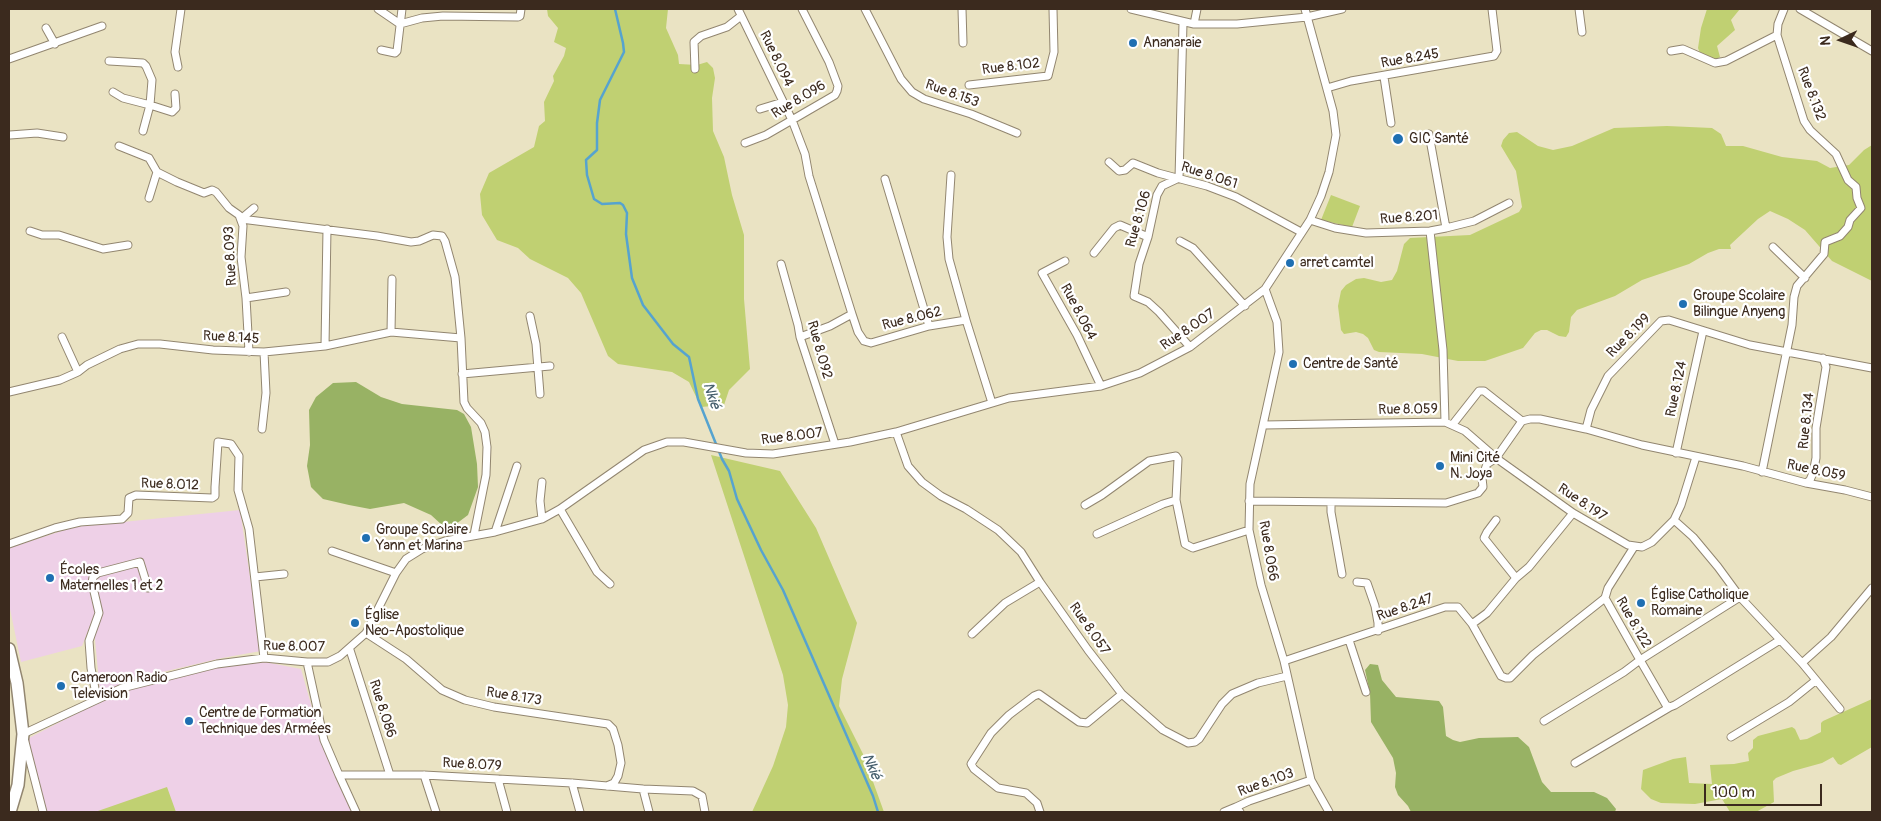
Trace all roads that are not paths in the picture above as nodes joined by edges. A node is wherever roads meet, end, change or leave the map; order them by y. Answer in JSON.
{"nodes":[{"id":1,"x":181,"y":9,"type":"edge"},
{"id":2,"x":378,"y":9,"type":"edge"},
{"id":3,"x":402,"y":9,"type":"edge"},
{"id":4,"x":521,"y":9,"type":"edge"},
{"id":5,"x":802,"y":9,"type":"edge"},
{"id":6,"x":865,"y":9,"type":"edge"},
{"id":7,"x":962,"y":9,"type":"edge"},
{"id":8,"x":1054,"y":9,"type":"edge"},
{"id":9,"x":1132,"y":9,"type":"edge"},
{"id":10,"x":1197,"y":9,"type":"edge"},
{"id":11,"x":1304,"y":9,"type":"edge"},
{"id":12,"x":1342,"y":9,"type":"edge"},
{"id":13,"x":1492,"y":9,"type":"edge"},
{"id":14,"x":1578,"y":9,"type":"edge"},
{"id":15,"x":1784,"y":9,"type":"edge"},
{"id":16,"x":1800,"y":9,"type":"edge"},
{"id":17,"x":739,"y":12,"type":"edge"},
{"id":18,"x":1308,"y":17,"type":"junction"},
{"id":19,"x":1182,"y":22,"type":"junction"},
{"id":20,"x":400,"y":24,"type":"junction"},
{"id":21,"x":1194,"y":24,"type":"junction"},
{"id":22,"x":102,"y":26,"type":"dead end"},
{"id":23,"x":46,"y":28,"type":"dead end"},
{"id":24,"x":1582,"y":32,"type":"dead end"},
{"id":25,"x":1777,"y":36,"type":"junction"},
{"id":26,"x":963,"y":42,"type":"dead end"},
{"id":27,"x":55,"y":44,"type":"junction"},
{"id":28,"x":381,"y":50,"type":"dead end"},
{"id":29,"x":1671,"y":51,"type":"dead end"},
{"id":30,"x":1872,"y":51,"type":"edge"},
{"id":31,"x":9,"y":59,"type":"edge"},
{"id":32,"x":109,"y":61,"type":"dead end"},
{"id":33,"x":178,"y":67,"type":"dead end"},
{"id":34,"x":695,"y":69,"type":"dead end"},
{"id":35,"x":1384,"y":77,"type":"junction"},
{"id":36,"x":968,"y":85,"type":"dead end"},
{"id":37,"x":1327,"y":88,"type":"junction"},
{"id":38,"x":113,"y":92,"type":"dead end"},
{"id":39,"x":175,"y":94,"type":"dead end"},
{"id":40,"x":783,"y":102,"type":"junction"},
{"id":41,"x":150,"y":105,"type":"junction"},
{"id":42,"x":760,"y":109,"type":"dead end"},
{"id":43,"x":792,"y":120,"type":"junction"},
{"id":44,"x":1391,"y":123,"type":"dead end"},
{"id":45,"x":143,"y":131,"type":"dead end"},
{"id":46,"x":1017,"y":133,"type":"dead end"},
{"id":47,"x":1429,"y":134,"type":"dead end"},
{"id":48,"x":10,"y":135,"type":"dead end"},
{"id":49,"x":63,"y":137,"type":"dead end"},
{"id":50,"x":745,"y":143,"type":"dead end"},
{"id":51,"x":119,"y":146,"type":"dead end"},
{"id":52,"x":1109,"y":162,"type":"dead end"},
{"id":53,"x":157,"y":172,"type":"junction"},
{"id":54,"x":951,"y":175,"type":"dead end"},
{"id":55,"x":1179,"y":178,"type":"junction"},
{"id":56,"x":885,"y":179,"type":"dead end"},
{"id":57,"x":149,"y":198,"type":"dead end"},
{"id":58,"x":1509,"y":203,"type":"dead end"},
{"id":59,"x":254,"y":208,"type":"dead end"},
{"id":60,"x":241,"y":219,"type":"junction"},
{"id":61,"x":1310,"y":220,"type":"junction"},
{"id":62,"x":1446,"y":228,"type":"junction"},
{"id":63,"x":327,"y":229,"type":"junction"},
{"id":64,"x":30,"y":231,"type":"dead end"},
{"id":65,"x":1430,"y":231,"type":"junction"},
{"id":66,"x":1300,"y":232,"type":"junction"},
{"id":67,"x":1148,"y":237,"type":"junction"},
{"id":68,"x":1180,"y":241,"type":"dead end"},
{"id":69,"x":128,"y":245,"type":"dead end"},
{"id":70,"x":1773,"y":247,"type":"dead end"},
{"id":71,"x":1094,"y":253,"type":"dead end"},
{"id":72,"x":1065,"y":260,"type":"dead end"},
{"id":73,"x":781,"y":264,"type":"dead end"},
{"id":74,"x":1805,"y":278,"type":"junction"},
{"id":75,"x":392,"y":280,"type":"dead end"},
{"id":76,"x":1265,"y":289,"type":"junction"},
{"id":77,"x":286,"y":292,"type":"dead end"},
{"id":78,"x":246,"y":298,"type":"junction"},
{"id":79,"x":1245,"y":306,"type":"junction"},
{"id":80,"x":852,"y":314,"type":"junction"},
{"id":81,"x":530,"y":316,"type":"dead end"},
{"id":82,"x":966,"y":320,"type":"junction"},
{"id":83,"x":929,"y":326,"type":"junction"},
{"id":84,"x":1703,"y":331,"type":"junction"},
{"id":85,"x":391,"y":332,"type":"junction"},
{"id":86,"x":62,"y":336,"type":"dead end"},
{"id":87,"x":800,"y":337,"type":"junction"},
{"id":88,"x":461,"y":338,"type":"junction"},
{"id":89,"x":325,"y":346,"type":"junction"},
{"id":90,"x":1190,"y":347,"type":"junction"},
{"id":91,"x":249,"y":352,"type":"junction"},
{"id":92,"x":264,"y":352,"type":"junction"},
{"id":93,"x":1785,"y":353,"type":"junction"},
{"id":94,"x":1823,"y":358,"type":"junction"},
{"id":95,"x":538,"y":366,"type":"junction"},
{"id":96,"x":550,"y":366,"type":"dead end"},
{"id":97,"x":1872,"y":368,"type":"edge"},
{"id":98,"x":78,"y":372,"type":"junction"},
{"id":99,"x":462,"y":374,"type":"junction"},
{"id":100,"x":1100,"y":386,"type":"junction"},
{"id":101,"x":9,"y":392,"type":"edge"},
{"id":102,"x":540,"y":394,"type":"dead end"},
{"id":103,"x":992,"y":403,"type":"junction"},
{"id":104,"x":1522,"y":421,"type":"junction"},
{"id":105,"x":1449,"y":423,"type":"junction"},
{"id":106,"x":1264,"y":425,"type":"junction"},
{"id":107,"x":262,"y":429,"type":"dead end"},
{"id":108,"x":1586,"y":429,"type":"junction"},
{"id":109,"x":896,"y":432,"type":"junction"},
{"id":110,"x":835,"y":444,"type":"junction"},
{"id":111,"x":1676,"y":453,"type":"junction"},
{"id":112,"x":1496,"y":458,"type":"junction"},
{"id":113,"x":1696,"y":458,"type":"junction"},
{"id":114,"x":517,"y":466,"type":"dead end"},
{"id":115,"x":1762,"y":472,"type":"junction"},
{"id":116,"x":542,"y":482,"type":"dead end"},
{"id":117,"x":1806,"y":483,"type":"junction"},
{"id":118,"x":1872,"y":497,"type":"edge"},
{"id":119,"x":1176,"y":500,"type":"junction"},
{"id":120,"x":1249,"y":501,"type":"junction"},
{"id":121,"x":1331,"y":502,"type":"junction"},
{"id":122,"x":1085,"y":505,"type":"dead end"},
{"id":123,"x":560,"y":509,"type":"junction"},
{"id":124,"x":1573,"y":513,"type":"junction"},
{"id":125,"x":542,"y":519,"type":"junction"},
{"id":126,"x":1496,"y":520,"type":"dead end"},
{"id":127,"x":1674,"y":520,"type":"junction"},
{"id":128,"x":1249,"y":530,"type":"junction"},
{"id":129,"x":495,"y":532,"type":"junction"},
{"id":130,"x":1097,"y":534,"type":"dead end"},
{"id":131,"x":474,"y":535,"type":"junction"},
{"id":132,"x":9,"y":544,"type":"edge"},
{"id":133,"x":1634,"y":547,"type":"junction"},
{"id":134,"x":332,"y":551,"type":"dead end"},
{"id":135,"x":396,"y":573,"type":"junction"},
{"id":136,"x":284,"y":574,"type":"dead end"},
{"id":137,"x":1342,"y":574,"type":"dead end"},
{"id":138,"x":255,"y":577,"type":"junction"},
{"id":139,"x":1516,"y":578,"type":"junction"},
{"id":140,"x":1040,"y":582,"type":"junction"},
{"id":141,"x":1357,"y":582,"type":"dead end"},
{"id":142,"x":610,"y":584,"type":"dead end"},
{"id":143,"x":148,"y":588,"type":"dead end"},
{"id":144,"x":1872,"y":588,"type":"edge"},
{"id":145,"x":1740,"y":596,"type":"junction"},
{"id":146,"x":1864,"y":596,"type":"junction"},
{"id":147,"x":1872,"y":597,"type":"edge"},
{"id":148,"x":1605,"y":598,"type":"junction"},
{"id":149,"x":1472,"y":624,"type":"junction"},
{"id":150,"x":1378,"y":631,"type":"junction"},
{"id":151,"x":366,"y":633,"type":"junction"},
{"id":152,"x":972,"y":634,"type":"dead end"},
{"id":153,"x":1349,"y":640,"type":"junction"},
{"id":154,"x":1780,"y":640,"type":"junction"},
{"id":155,"x":9,"y":649,"type":"edge"},
{"id":156,"x":350,"y":650,"type":"junction"},
{"id":157,"x":264,"y":658,"type":"junction"},
{"id":158,"x":1640,"y":660,"type":"junction"},
{"id":159,"x":1284,"y":661,"type":"junction"},
{"id":160,"x":307,"y":662,"type":"junction"},
{"id":161,"x":1802,"y":664,"type":"junction"},
{"id":162,"x":1287,"y":676,"type":"junction"},
{"id":163,"x":1816,"y":681,"type":"junction"},
{"id":164,"x":1366,"y":692,"type":"dead end"},
{"id":165,"x":1122,"y":694,"type":"junction"},
{"id":166,"x":97,"y":700,"type":"junction"},
{"id":167,"x":1670,"y":707,"type":"junction"},
{"id":168,"x":1840,"y":709,"type":"dead end"},
{"id":169,"x":1544,"y":720,"type":"dead end"},
{"id":170,"x":23,"y":734,"type":"junction"},
{"id":171,"x":1731,"y":737,"type":"dead end"},
{"id":172,"x":1575,"y":763,"type":"dead end"},
{"id":173,"x":390,"y":775,"type":"junction"},
{"id":174,"x":424,"y":775,"type":"junction"},
{"id":175,"x":339,"y":776,"type":"junction"},
{"id":176,"x":498,"y":779,"type":"junction"},
{"id":177,"x":1310,"y":780,"type":"junction"},
{"id":178,"x":572,"y":783,"type":"junction"},
{"id":179,"x":607,"y":786,"type":"junction"},
{"id":180,"x":643,"y":789,"type":"junction"},
{"id":181,"x":1238,"y":810,"type":"edge"},
{"id":182,"x":10,"y":812,"type":"edge"},
{"id":183,"x":43,"y":812,"type":"edge"},
{"id":184,"x":356,"y":812,"type":"edge"},
{"id":185,"x":436,"y":812,"type":"edge"},
{"id":186,"x":507,"y":812,"type":"edge"},
{"id":187,"x":580,"y":812,"type":"edge"},
{"id":188,"x":649,"y":812,"type":"edge"},
{"id":189,"x":705,"y":812,"type":"edge"},
{"id":190,"x":1040,"y":812,"type":"edge"},
{"id":191,"x":1224,"y":812,"type":"edge"},
{"id":192,"x":1329,"y":812,"type":"edge"}],
"edges":[{"from":1,"to":33,"type":"street"},
{"from":2,"to":20,"type":"street"},
{"from":3,"to":20,"type":"street"},
{"from":4,"to":20,"type":"street"},
{"from":5,"to":43,"type":"street","name":"Rue 8.096"},
{"from":6,"to":46,"type":"street","name":"Rue 8.153"},
{"from":7,"to":26,"type":"street"},
{"from":8,"to":36,"type":"street","name":"Rue 8.102"},
{"from":9,"to":19,"type":"street"},
{"from":10,"to":21,"type":"street"},
{"from":11,"to":18,"type":"street","name":"Rue 8.007"},
{"from":12,"to":18,"type":"street"},
{"from":13,"to":35,"type":"street","name":"Rue 8.245"},
{"from":14,"to":24,"type":"street"},
{"from":15,"to":25,"type":"street"},
{"from":16,"to":30,"type":"street"},
{"from":17,"to":34,"type":"street"},
{"from":17,"to":40,"type":"street","name":"Rue 8.094"},
{"from":18,"to":21,"type":"street"},
{"from":18,"to":37,"type":"street","name":"Rue 8.007"},
{"from":19,"to":21,"type":"street"},
{"from":19,"to":55,"type":"street"},
{"from":20,"to":28,"type":"street"},
{"from":22,"to":27,"type":"street"},
{"from":23,"to":27,"type":"street"},
{"from":25,"to":29,"type":"street"},
{"from":25,"to":74,"type":"street","name":"Rue 8.132"},
{"from":27,"to":31,"type":"street"},
{"from":32,"to":41,"type":"street"},
{"from":35,"to":37,"type":"street","name":"Rue 8.245"},
{"from":35,"to":44,"type":"street"},
{"from":37,"to":61,"type":"street","name":"Rue 8.007"},
{"from":38,"to":41,"type":"street"},
{"from":39,"to":41,"type":"street"},
{"from":40,"to":42,"type":"street"},
{"from":40,"to":43,"type":"street","name":"Rue 8.094"},
{"from":41,"to":45,"type":"street"},
{"from":43,"to":50,"type":"street","name":"Rue 8.096"},
{"from":43,"to":80,"type":"street","name":"Rue 8.094"},
{"from":47,"to":62,"type":"street","name":"Rue 8.201"},
{"from":48,"to":49,"type":"street"},
{"from":51,"to":53,"type":"street","name":"Rue 8.093"},
{"from":52,"to":55,"type":"street","name":"Rue 8.061"},
{"from":53,"to":57,"type":"street"},
{"from":53,"to":60,"type":"street","name":"Rue 8.093"},
{"from":54,"to":82,"type":"street"},
{"from":55,"to":66,"type":"street","name":"Rue 8.061"},
{"from":55,"to":67,"type":"street","name":"Rue 8.106"},
{"from":56,"to":83,"type":"street"},
{"from":58,"to":62,"type":"street"},
{"from":59,"to":60,"type":"street"},
{"from":60,"to":63,"type":"street"},
{"from":60,"to":78,"type":"street","name":"Rue 8.093"},
{"from":61,"to":65,"type":"street","name":"Rue 8.201"},
{"from":61,"to":66,"type":"street","name":"Rue 8.007"},
{"from":62,"to":65,"type":"street","name":"Rue 8.201"},
{"from":63,"to":88,"type":"street"},
{"from":63,"to":89,"type":"street"},
{"from":64,"to":69,"type":"street"},
{"from":65,"to":105,"type":"street"},
{"from":66,"to":76,"type":"street","name":"Rue 8.007"},
{"from":67,"to":71,"type":"street"},
{"from":67,"to":90,"type":"street","name":"Rue 8.106"},
{"from":68,"to":79,"type":"street"},
{"from":70,"to":74,"type":"street"},
{"from":72,"to":100,"type":"street","name":"Rue 8.064"},
{"from":73,"to":87,"type":"street","name":"Rue 8.092"},
{"from":74,"to":93,"type":"street","name":"Rue 8.132"},
{"from":75,"to":85,"type":"street"},
{"from":76,"to":79,"type":"street","name":"Rue 8.007"},
{"from":76,"to":106,"type":"street","name":"Rue 8.066"},
{"from":77,"to":78,"type":"street"},
{"from":78,"to":91,"type":"street","name":"Rue 8.093"},
{"from":79,"to":90,"type":"street","name":"Rue 8.007"},
{"from":80,"to":83,"type":"street","name":"Rue 8.062"},
{"from":80,"to":87,"type":"street"},
{"from":81,"to":95,"type":"street"},
{"from":82,"to":83,"type":"street","name":"Rue 8.062"},
{"from":82,"to":103,"type":"street"},
{"from":84,"to":93,"type":"street","name":"Rue 8.199"},
{"from":84,"to":108,"type":"street","name":"Rue 8.199"},
{"from":84,"to":111,"type":"street","name":"Rue 8.124"},
{"from":85,"to":88,"type":"street","name":"Rue 8.145"},
{"from":85,"to":89,"type":"street","name":"Rue 8.145"},
{"from":86,"to":98,"type":"street"},
{"from":87,"to":110,"type":"street","name":"Rue 8.092"},
{"from":88,"to":99,"type":"street"},
{"from":89,"to":92,"type":"street","name":"Rue 8.145"},
{"from":90,"to":100,"type":"street","name":"Rue 8.007"},
{"from":91,"to":92,"type":"street","name":"Rue 8.145"},
{"from":91,"to":98,"type":"street","name":"Rue 8.145"},
{"from":92,"to":107,"type":"street"},
{"from":93,"to":94,"type":"street","name":"Rue 8.199"},
{"from":93,"to":115,"type":"street","name":"Rue 8.132"},
{"from":94,"to":97,"type":"street","name":"Rue 8.199"},
{"from":94,"to":117,"type":"street","name":"Rue 8.134"},
{"from":95,"to":96,"type":"street"},
{"from":95,"to":99,"type":"street"},
{"from":95,"to":102,"type":"street"},
{"from":98,"to":101,"type":"street","name":"Rue 8.145"},
{"from":99,"to":131,"type":"street"},
{"from":100,"to":103,"type":"street","name":"Rue 8.007"},
{"from":103,"to":109,"type":"street","name":"Rue 8.007"},
{"from":104,"to":105,"type":"street"},
{"from":104,"to":108,"type":"street","name":"Rue 8.059"},
{"from":104,"to":112,"type":"street"},
{"from":105,"to":106,"type":"street","name":"Rue 8.059"},
{"from":105,"to":112,"type":"street","name":"Rue 8.059"},
{"from":106,"to":120,"type":"street","name":"Rue 8.066"},
{"from":108,"to":111,"type":"street","name":"Rue 8.059"},
{"from":109,"to":110,"type":"street","name":"Rue 8.007"},
{"from":109,"to":140,"type":"street","name":"Rue 8.057"},
{"from":110,"to":123,"type":"street","name":"Rue 8.007"},
{"from":111,"to":113,"type":"street","name":"Rue 8.059"},
{"from":112,"to":121,"type":"street"},
{"from":112,"to":124,"type":"street","name":"Rue 8.197"},
{"from":113,"to":115,"type":"street","name":"Rue 8.059"},
{"from":113,"to":127,"type":"street"},
{"from":114,"to":129,"type":"street"},
{"from":115,"to":117,"type":"street","name":"Rue 8.059"},
{"from":116,"to":125,"type":"street"},
{"from":117,"to":118,"type":"street","name":"Rue 8.059"},
{"from":119,"to":122,"type":"street"},
{"from":119,"to":128,"type":"street"},
{"from":119,"to":130,"type":"street"},
{"from":120,"to":121,"type":"street"},
{"from":120,"to":128,"type":"street","name":"Rue 8.066"},
{"from":121,"to":137,"type":"street"},
{"from":123,"to":125,"type":"street","name":"Rue 8.007"},
{"from":123,"to":142,"type":"street"},
{"from":124,"to":133,"type":"street","name":"Rue 8.197"},
{"from":124,"to":139,"type":"street"},
{"from":125,"to":129,"type":"street","name":"Rue 8.007"},
{"from":126,"to":139,"type":"street"},
{"from":127,"to":133,"type":"street"},
{"from":127,"to":145,"type":"street"},
{"from":128,"to":159,"type":"street","name":"Rue 8.066"},
{"from":129,"to":131,"type":"street","name":"Rue 8.007"},
{"from":131,"to":135,"type":"street","name":"Rue 8.007"},
{"from":132,"to":138,"type":"street","name":"Rue 8.012"},
{"from":133,"to":148,"type":"street","name":"Rue 8.122"},
{"from":134,"to":135,"type":"street"},
{"from":135,"to":151,"type":"street","name":"Rue 8.007"},
{"from":136,"to":138,"type":"street"},
{"from":138,"to":157,"type":"street","name":"Rue 8.012"},
{"from":139,"to":149,"type":"street"},
{"from":140,"to":152,"type":"street"},
{"from":140,"to":165,"type":"street","name":"Rue 8.057"},
{"from":141,"to":150,"type":"street"},
{"from":143,"to":166,"type":"street"},
{"from":144,"to":146,"type":"street"},
{"from":145,"to":154,"type":"street"},
{"from":145,"to":158,"type":"street","name":"Rue 8.122"},
{"from":146,"to":147,"type":"street"},
{"from":146,"to":161,"type":"street"},
{"from":148,"to":149,"type":"street"},
{"from":148,"to":158,"type":"street","name":"Rue 8.122"},
{"from":149,"to":150,"type":"street","name":"Rue 8.247"},
{"from":150,"to":153,"type":"street","name":"Rue 8.247"},
{"from":151,"to":156,"type":"street","name":"Rue 8.007"},
{"from":151,"to":179,"type":"street","name":"Rue 8.173"},
{"from":153,"to":159,"type":"street","name":"Rue 8.247"},
{"from":153,"to":164,"type":"street"},
{"from":154,"to":161,"type":"street"},
{"from":154,"to":167,"type":"street"},
{"from":155,"to":170,"type":"main road"},
{"from":156,"to":160,"type":"street","name":"Rue 8.007"},
{"from":156,"to":173,"type":"street","name":"Rue 8.086"},
{"from":157,"to":160,"type":"street","name":"Rue 8.007"},
{"from":157,"to":166,"type":"street","name":"Rue 8.007"},
{"from":158,"to":167,"type":"street"},
{"from":158,"to":169,"type":"street"},
{"from":159,"to":162,"type":"street","name":"Rue 8.066"},
{"from":160,"to":175,"type":"street"},
{"from":161,"to":163,"type":"street"},
{"from":162,"to":165,"type":"street","name":"Rue 8.057"},
{"from":162,"to":177,"type":"street","name":"Rue 8.066"},
{"from":163,"to":168,"type":"street"},
{"from":163,"to":171,"type":"street"},
{"from":165,"to":190,"type":"street"},
{"from":166,"to":170,"type":"street","name":"Rue 8.007"},
{"from":167,"to":172,"type":"street"},
{"from":170,"to":182,"type":"main road"},
{"from":170,"to":183,"type":"street"},
{"from":173,"to":174,"type":"street","name":"Rue 8.079"},
{"from":173,"to":175,"type":"street","name":"Rue 8.079"},
{"from":174,"to":176,"type":"street","name":"Rue 8.079"},
{"from":174,"to":185,"type":"street"},
{"from":175,"to":184,"type":"street"},
{"from":176,"to":178,"type":"street","name":"Rue 8.079"},
{"from":176,"to":186,"type":"street"},
{"from":177,"to":181,"type":"street","name":"Rue 8.103"},
{"from":177,"to":192,"type":"street","name":"Rue 8.066"},
{"from":178,"to":179,"type":"street","name":"Rue 8.079"},
{"from":178,"to":187,"type":"street"},
{"from":179,"to":180,"type":"street","name":"Rue 8.079"},
{"from":180,"to":188,"type":"street"},
{"from":180,"to":189,"type":"street","name":"Rue 8.079"},
{"from":181,"to":191,"type":"street","name":"Rue 8.103"}]}
